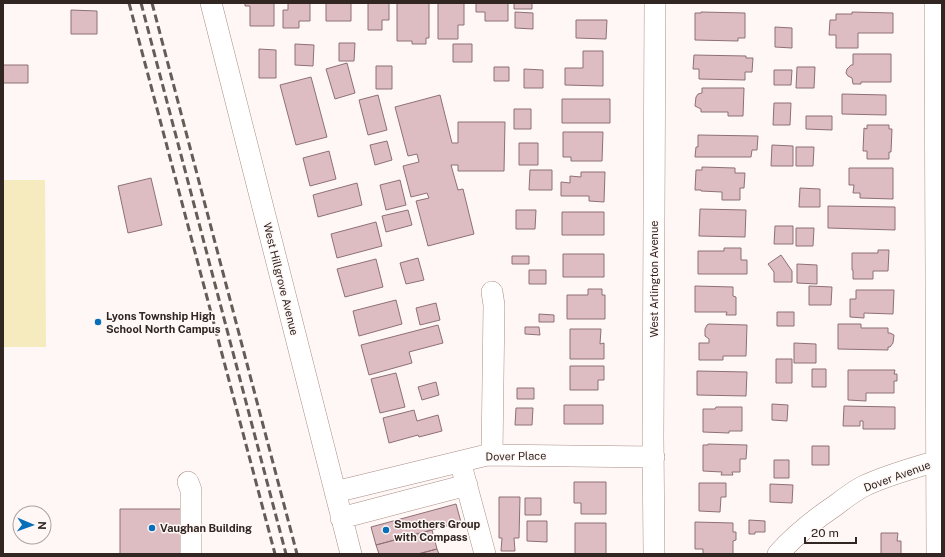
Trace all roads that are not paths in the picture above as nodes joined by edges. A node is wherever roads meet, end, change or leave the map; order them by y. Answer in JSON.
{"nodes":[{"id":1,"x":211,"y":3,"type":"edge"},
{"id":2,"x":654,"y":3,"type":"edge"},
{"id":3,"x":935,"y":3,"type":"edge"},
{"id":4,"x":939,"y":203,"type":"edge"},
{"id":5,"x":492,"y":292,"type":"dead end"},
{"id":6,"x":492,"y":455,"type":"junction"},
{"id":7,"x":654,"y":457,"type":"junction"},
{"id":8,"x":460,"y":461,"type":"junction"},
{"id":9,"x":939,"y":461,"type":"edge"},
{"id":10,"x":188,"y":482,"type":"dead end"},
{"id":11,"x":467,"y":485,"type":"junction"},
{"id":12,"x":335,"y":492,"type":"junction"},
{"id":13,"x":341,"y":518,"type":"junction"},
{"id":14,"x":191,"y":554,"type":"edge"},
{"id":15,"x":351,"y":554,"type":"edge"},
{"id":16,"x":485,"y":554,"type":"edge"},
{"id":17,"x":654,"y":554,"type":"edge"},
{"id":18,"x":778,"y":554,"type":"edge"},
{"id":19,"x":937,"y":554,"type":"edge"}],
"edges":[{"from":1,"to":12,"type":"street","name":"West Hillgrove Avenue"},
{"from":2,"to":7,"type":"street","name":"West Arlington Avenue"},
{"from":3,"to":4,"type":"street"},
{"from":4,"to":9,"type":"street"},
{"from":5,"to":6,"type":"street"},
{"from":6,"to":7,"type":"street","name":"Dover Place"},
{"from":6,"to":8,"type":"street","name":"Dover Place"},
{"from":7,"to":17,"type":"street","name":"West Arlington Avenue"},
{"from":8,"to":11,"type":"street"},
{"from":8,"to":12,"type":"street","name":"Dover Place"},
{"from":9,"to":18,"type":"street","name":"Dover Avenue"},
{"from":9,"to":19,"type":"street"},
{"from":10,"to":14,"type":"street"},
{"from":11,"to":13,"type":"street"},
{"from":11,"to":16,"type":"street"},
{"from":12,"to":13,"type":"street","name":"West Hillgrove Avenue"},
{"from":13,"to":15,"type":"street","name":"West Hillgrove Avenue"}]}
